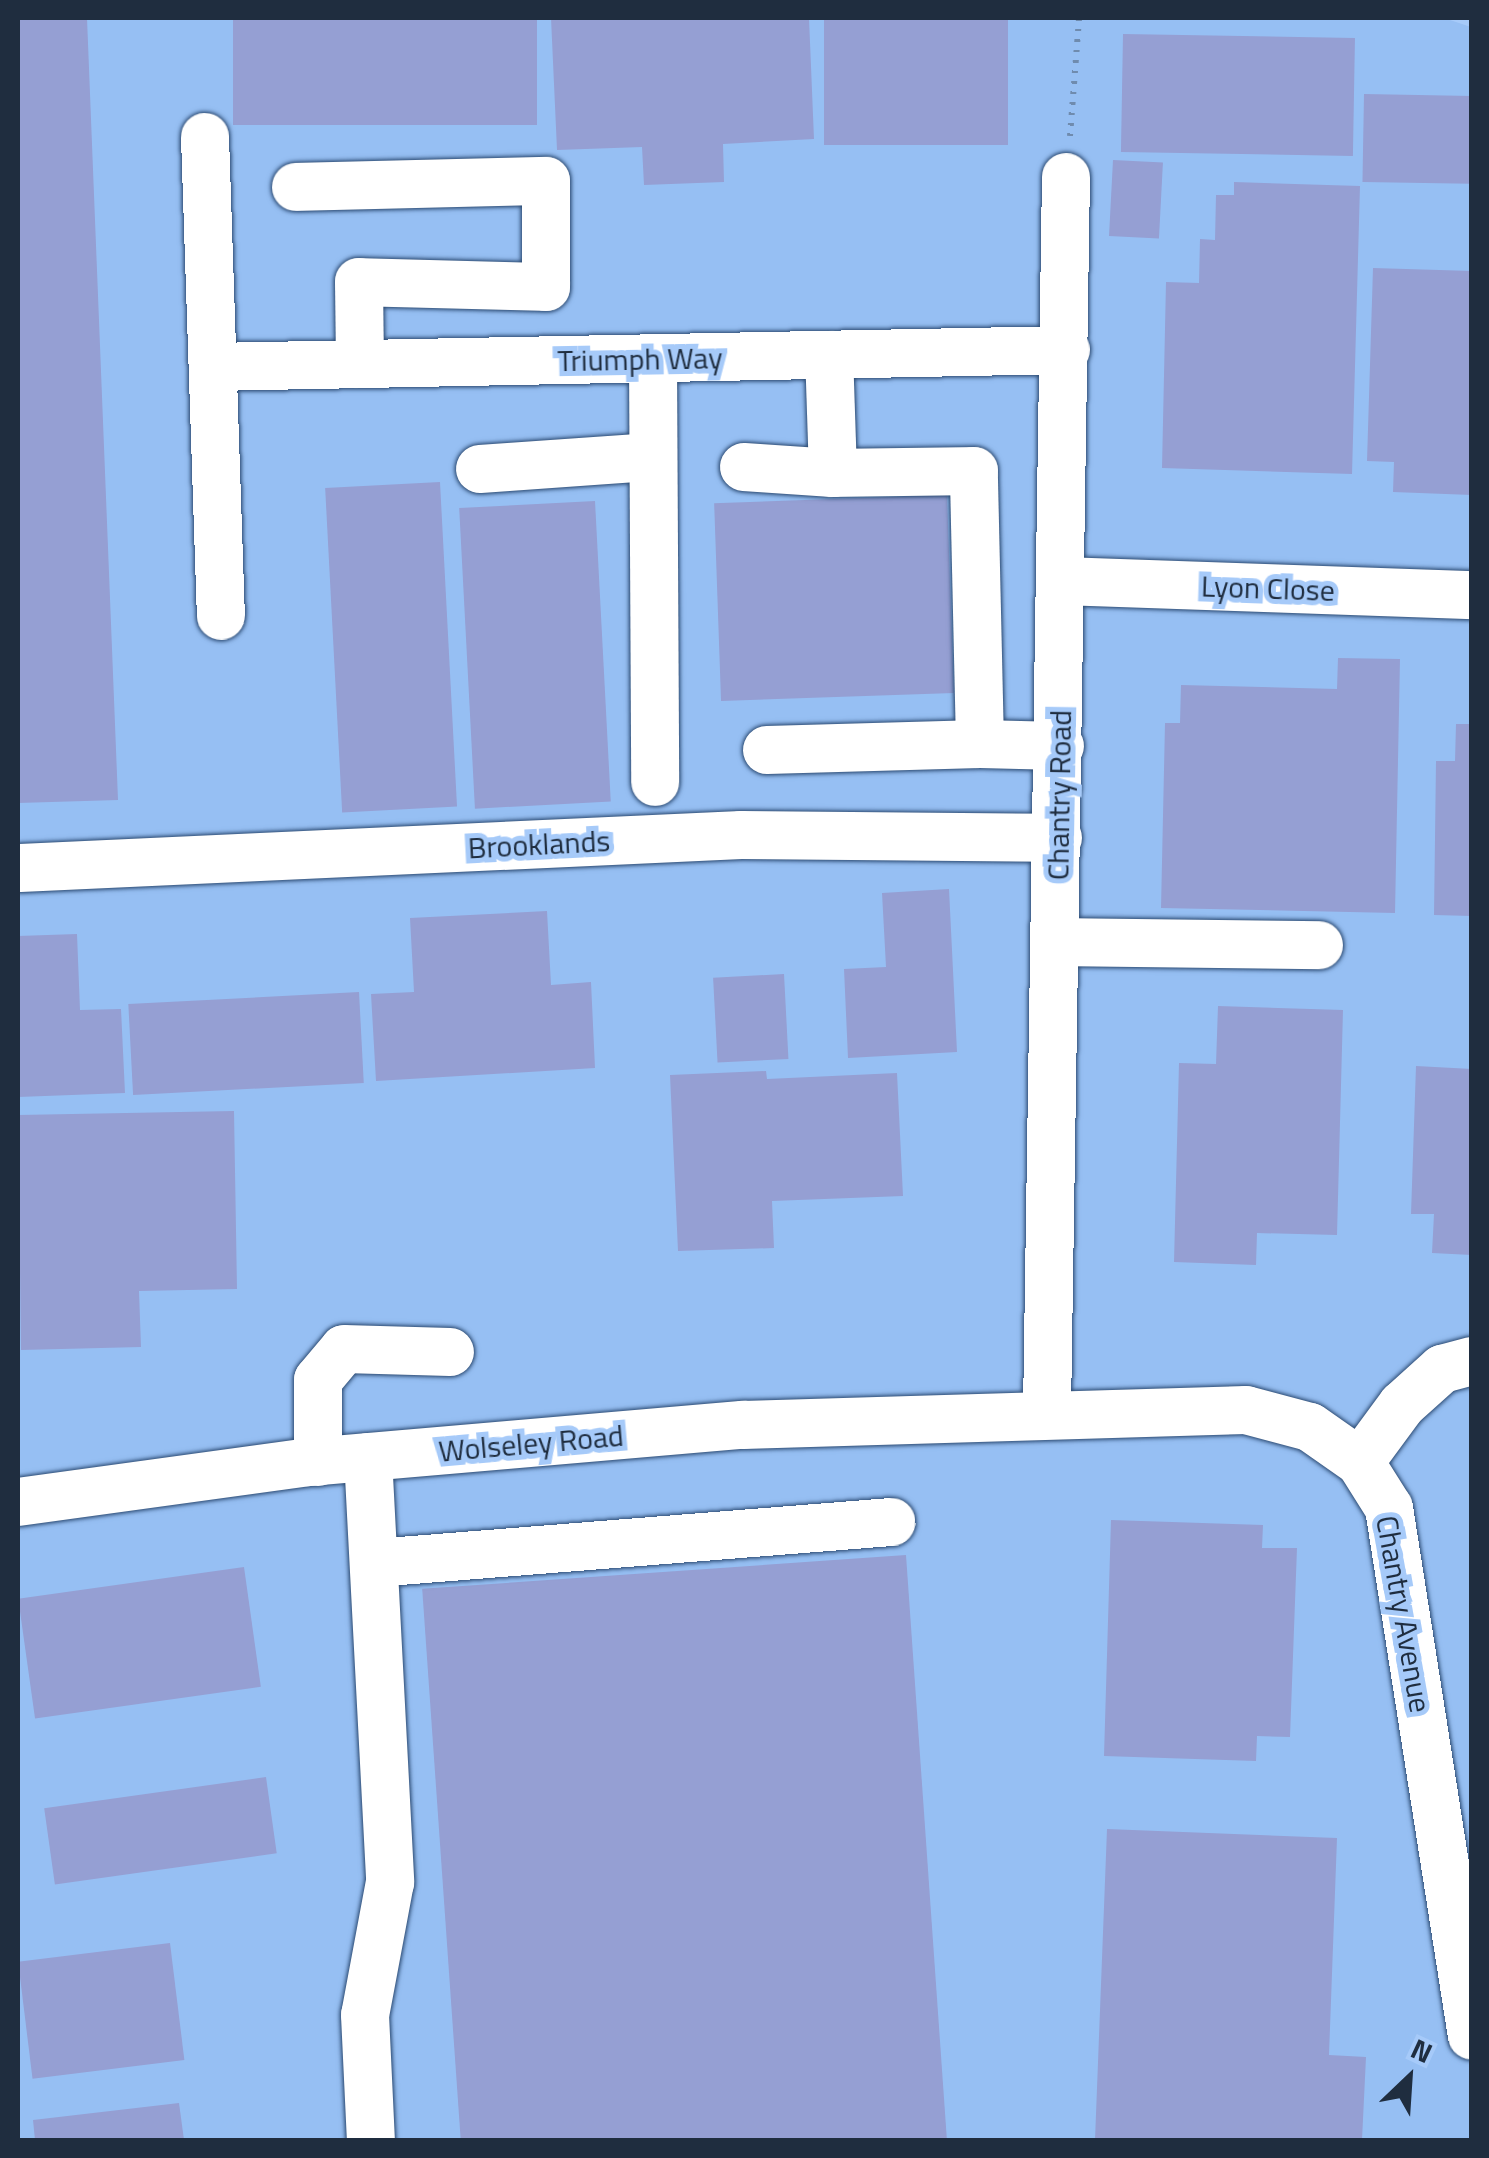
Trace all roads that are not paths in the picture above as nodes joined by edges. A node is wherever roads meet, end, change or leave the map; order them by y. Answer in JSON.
{"nodes":[{"id":1,"x":205,"y":138,"type":"dead end"},
{"id":2,"x":1066,"y":177,"type":"road end"},
{"id":3,"x":296,"y":188,"type":"dead end"},
{"id":4,"x":1066,"y":350,"type":"junction"},
{"id":5,"x":830,"y":355,"type":"junction"},
{"id":6,"x":653,"y":358,"type":"junction"},
{"id":7,"x":360,"y":364,"type":"junction"},
{"id":8,"x":214,"y":367,"type":"junction"},
{"id":9,"x":653,"y":457,"type":"junction"},
{"id":10,"x":744,"y":467,"type":"dead end"},
{"id":11,"x":480,"y":468,"type":"dead end"},
{"id":12,"x":833,"y":472,"type":"junction"},
{"id":13,"x":1064,"y":581,"type":"junction"},
{"id":14,"x":1472,"y":595,"type":"edge"},
{"id":15,"x":222,"y":616,"type":"dead end"},
{"id":16,"x":980,"y":744,"type":"junction"},
{"id":17,"x":1060,"y":746,"type":"junction"},
{"id":18,"x":767,"y":750,"type":"dead end"},
{"id":19,"x":655,"y":782,"type":"dead end"},
{"id":20,"x":1058,"y":838,"type":"junction"},
{"id":21,"x":20,"y":868,"type":"dead end"},
{"id":22,"x":1056,"y":942,"type":"junction"},
{"id":23,"x":1320,"y":945,"type":"dead end"},
{"id":24,"x":450,"y":1352,"type":"dead end"},
{"id":25,"x":1472,"y":1362,"type":"edge"},
{"id":26,"x":1047,"y":1412,"type":"junction"},
{"id":27,"x":368,"y":1457,"type":"junction"},
{"id":28,"x":318,"y":1462,"type":"junction"},
{"id":29,"x":1360,"y":1462,"type":"junction"},
{"id":30,"x":18,"y":1502,"type":"edge"},
{"id":31,"x":891,"y":1522,"type":"dead end"},
{"id":32,"x":375,"y":1562,"type":"junction"},
{"id":33,"x":1472,"y":2036,"type":"edge"},
{"id":34,"x":372,"y":2140,"type":"edge"}],
"edges":[{"from":1,"to":8,"type":"street"},
{"from":2,"to":4,"type":"street","name":"Chantry Road"},
{"from":3,"to":7,"type":"street"},
{"from":4,"to":5,"type":"street","name":"Triumph Way"},
{"from":4,"to":13,"type":"street","name":"Chantry Road"},
{"from":5,"to":6,"type":"street","name":"Triumph Way"},
{"from":5,"to":12,"type":"street"},
{"from":6,"to":7,"type":"street","name":"Triumph Way"},
{"from":6,"to":9,"type":"street"},
{"from":7,"to":8,"type":"street","name":"Triumph Way"},
{"from":8,"to":15,"type":"street"},
{"from":9,"to":11,"type":"street"},
{"from":9,"to":19,"type":"street"},
{"from":10,"to":12,"type":"street"},
{"from":12,"to":16,"type":"street"},
{"from":13,"to":14,"type":"street","name":"Lyon Close"},
{"from":13,"to":17,"type":"street","name":"Chantry Road"},
{"from":16,"to":17,"type":"street"},
{"from":16,"to":18,"type":"street"},
{"from":17,"to":20,"type":"street","name":"Chantry Road"},
{"from":20,"to":21,"type":"street","name":"Brooklands"},
{"from":20,"to":22,"type":"street","name":"Chantry Road"},
{"from":22,"to":23,"type":"street"},
{"from":22,"to":26,"type":"street","name":"Chantry Road"},
{"from":24,"to":28,"type":"street"},
{"from":25,"to":29,"type":"street"},
{"from":26,"to":27,"type":"street","name":"Wolseley Road"},
{"from":26,"to":29,"type":"street","name":"Chantry Avenue"},
{"from":27,"to":28,"type":"street","name":"Wolseley Road"},
{"from":27,"to":32,"type":"street"},
{"from":28,"to":30,"type":"street","name":"Wolseley Road"},
{"from":29,"to":33,"type":"street","name":"Chantry Avenue"},
{"from":31,"to":32,"type":"street"},
{"from":32,"to":34,"type":"street"}]}
